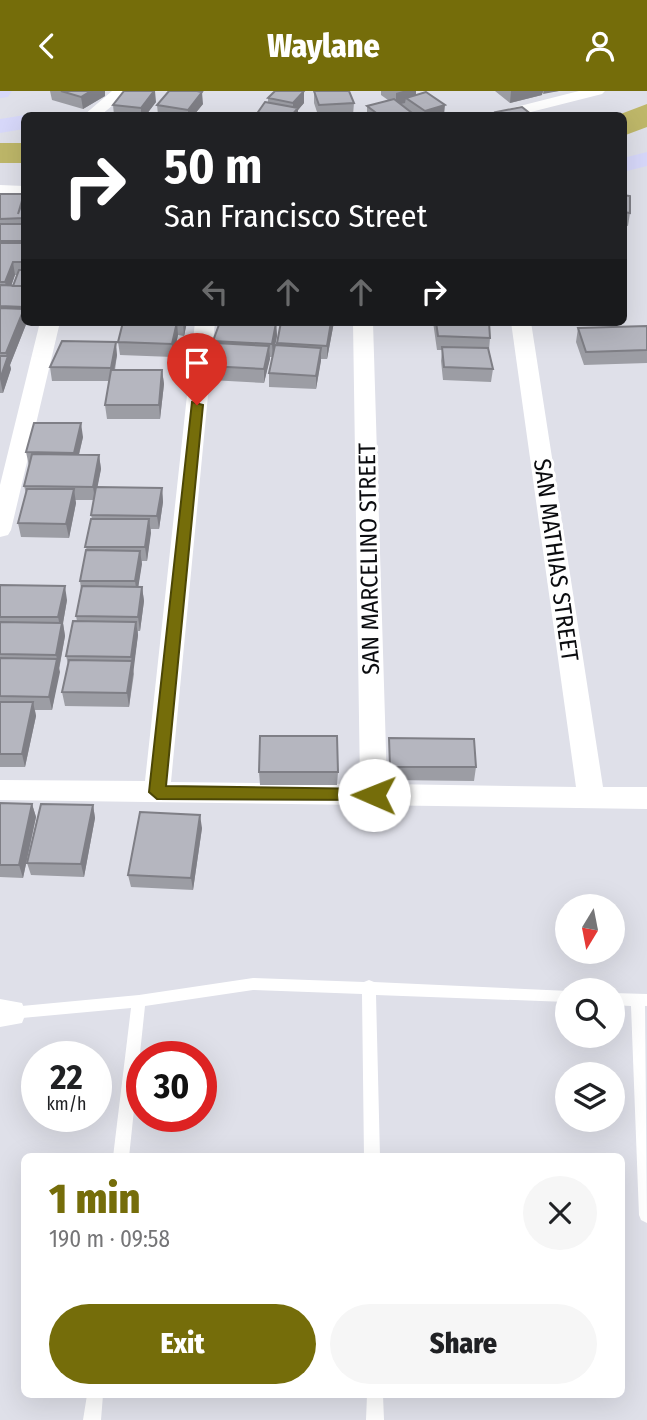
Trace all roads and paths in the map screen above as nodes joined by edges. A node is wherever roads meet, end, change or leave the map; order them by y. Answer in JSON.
{"nodes":[{"id":1,"x":121,"y":91,"type":"edge"},
{"id":2,"x":597,"y":91,"type":"edge"},
{"id":3,"x":96,"y":112,"type":"edge"},
{"id":4,"x":514,"y":112,"type":"edge"},
{"id":5,"x":21,"y":124,"type":"edge"},
{"id":6,"x":0,"y":127,"type":"edge"},
{"id":7,"x":647,"y":159,"type":"edge"},
{"id":8,"x":627,"y":164,"type":"edge"},
{"id":9,"x":0,"y":190,"type":"edge"},
{"id":10,"x":21,"y":191,"type":"edge"},
{"id":11,"x":49,"y":326,"type":"edge"},
{"id":12,"x":205,"y":326,"type":"edge"},
{"id":13,"x":363,"y":326,"type":"edge"},
{"id":14,"x":522,"y":326,"type":"edge"},
{"id":15,"x":0,"y":530,"type":"edge"},
{"id":16,"x":0,"y":790,"type":"edge"},
{"id":17,"x":157,"y":792,"type":"junction"},
{"id":18,"x":374,"y":795,"type":"junction"},
{"id":19,"x":590,"y":798,"type":"junction"},
{"id":20,"x":647,"y":798,"type":"edge"},
{"id":21,"x":369,"y":986,"type":"junction"},
{"id":22,"x":555,"y":995,"type":"edge"},
{"id":23,"x":625,"y":999,"type":"edge"},
{"id":24,"x":643,"y":1000,"type":"edge"},
{"id":25,"x":139,"y":1001,"type":"junction"},
{"id":26,"x":6,"y":1013,"type":"edge"},
{"id":27,"x":121,"y":1153,"type":"edge"},
{"id":28,"x":372,"y":1153,"type":"edge"},
{"id":29,"x":647,"y":1215,"type":"edge"},
{"id":30,"x":95,"y":1398,"type":"edge"},
{"id":31,"x":375,"y":1398,"type":"edge"},
{"id":32,"x":92,"y":1420,"type":"edge"},
{"id":33,"x":375,"y":1420,"type":"edge"}],
"edges":[{"from":1,"to":3,"type":"street"},
{"from":2,"to":4,"type":"street"},
{"from":5,"to":6,"type":"street"},
{"from":7,"to":8,"type":"street"},
{"from":9,"to":10,"type":"street"},
{"from":11,"to":15,"type":"street"},
{"from":12,"to":17,"type":"street"},
{"from":13,"to":18,"type":"street","name":"SAN MARCELINO STREET"},
{"from":14,"to":19,"type":"street","name":"SAN MATHIAS STREET"},
{"from":16,"to":17,"type":"street"},
{"from":17,"to":18,"type":"street"},
{"from":18,"to":19,"type":"street"},
{"from":19,"to":20,"type":"street"},
{"from":21,"to":22,"type":"lane"},
{"from":21,"to":25,"type":"lane"},
{"from":21,"to":28,"type":"lane"},
{"from":23,"to":24,"type":"lane"},
{"from":24,"to":29,"type":"lane"},
{"from":25,"to":26,"type":"lane"},
{"from":25,"to":27,"type":"lane"},
{"from":30,"to":32,"type":"lane"},
{"from":31,"to":33,"type":"lane"}]}
